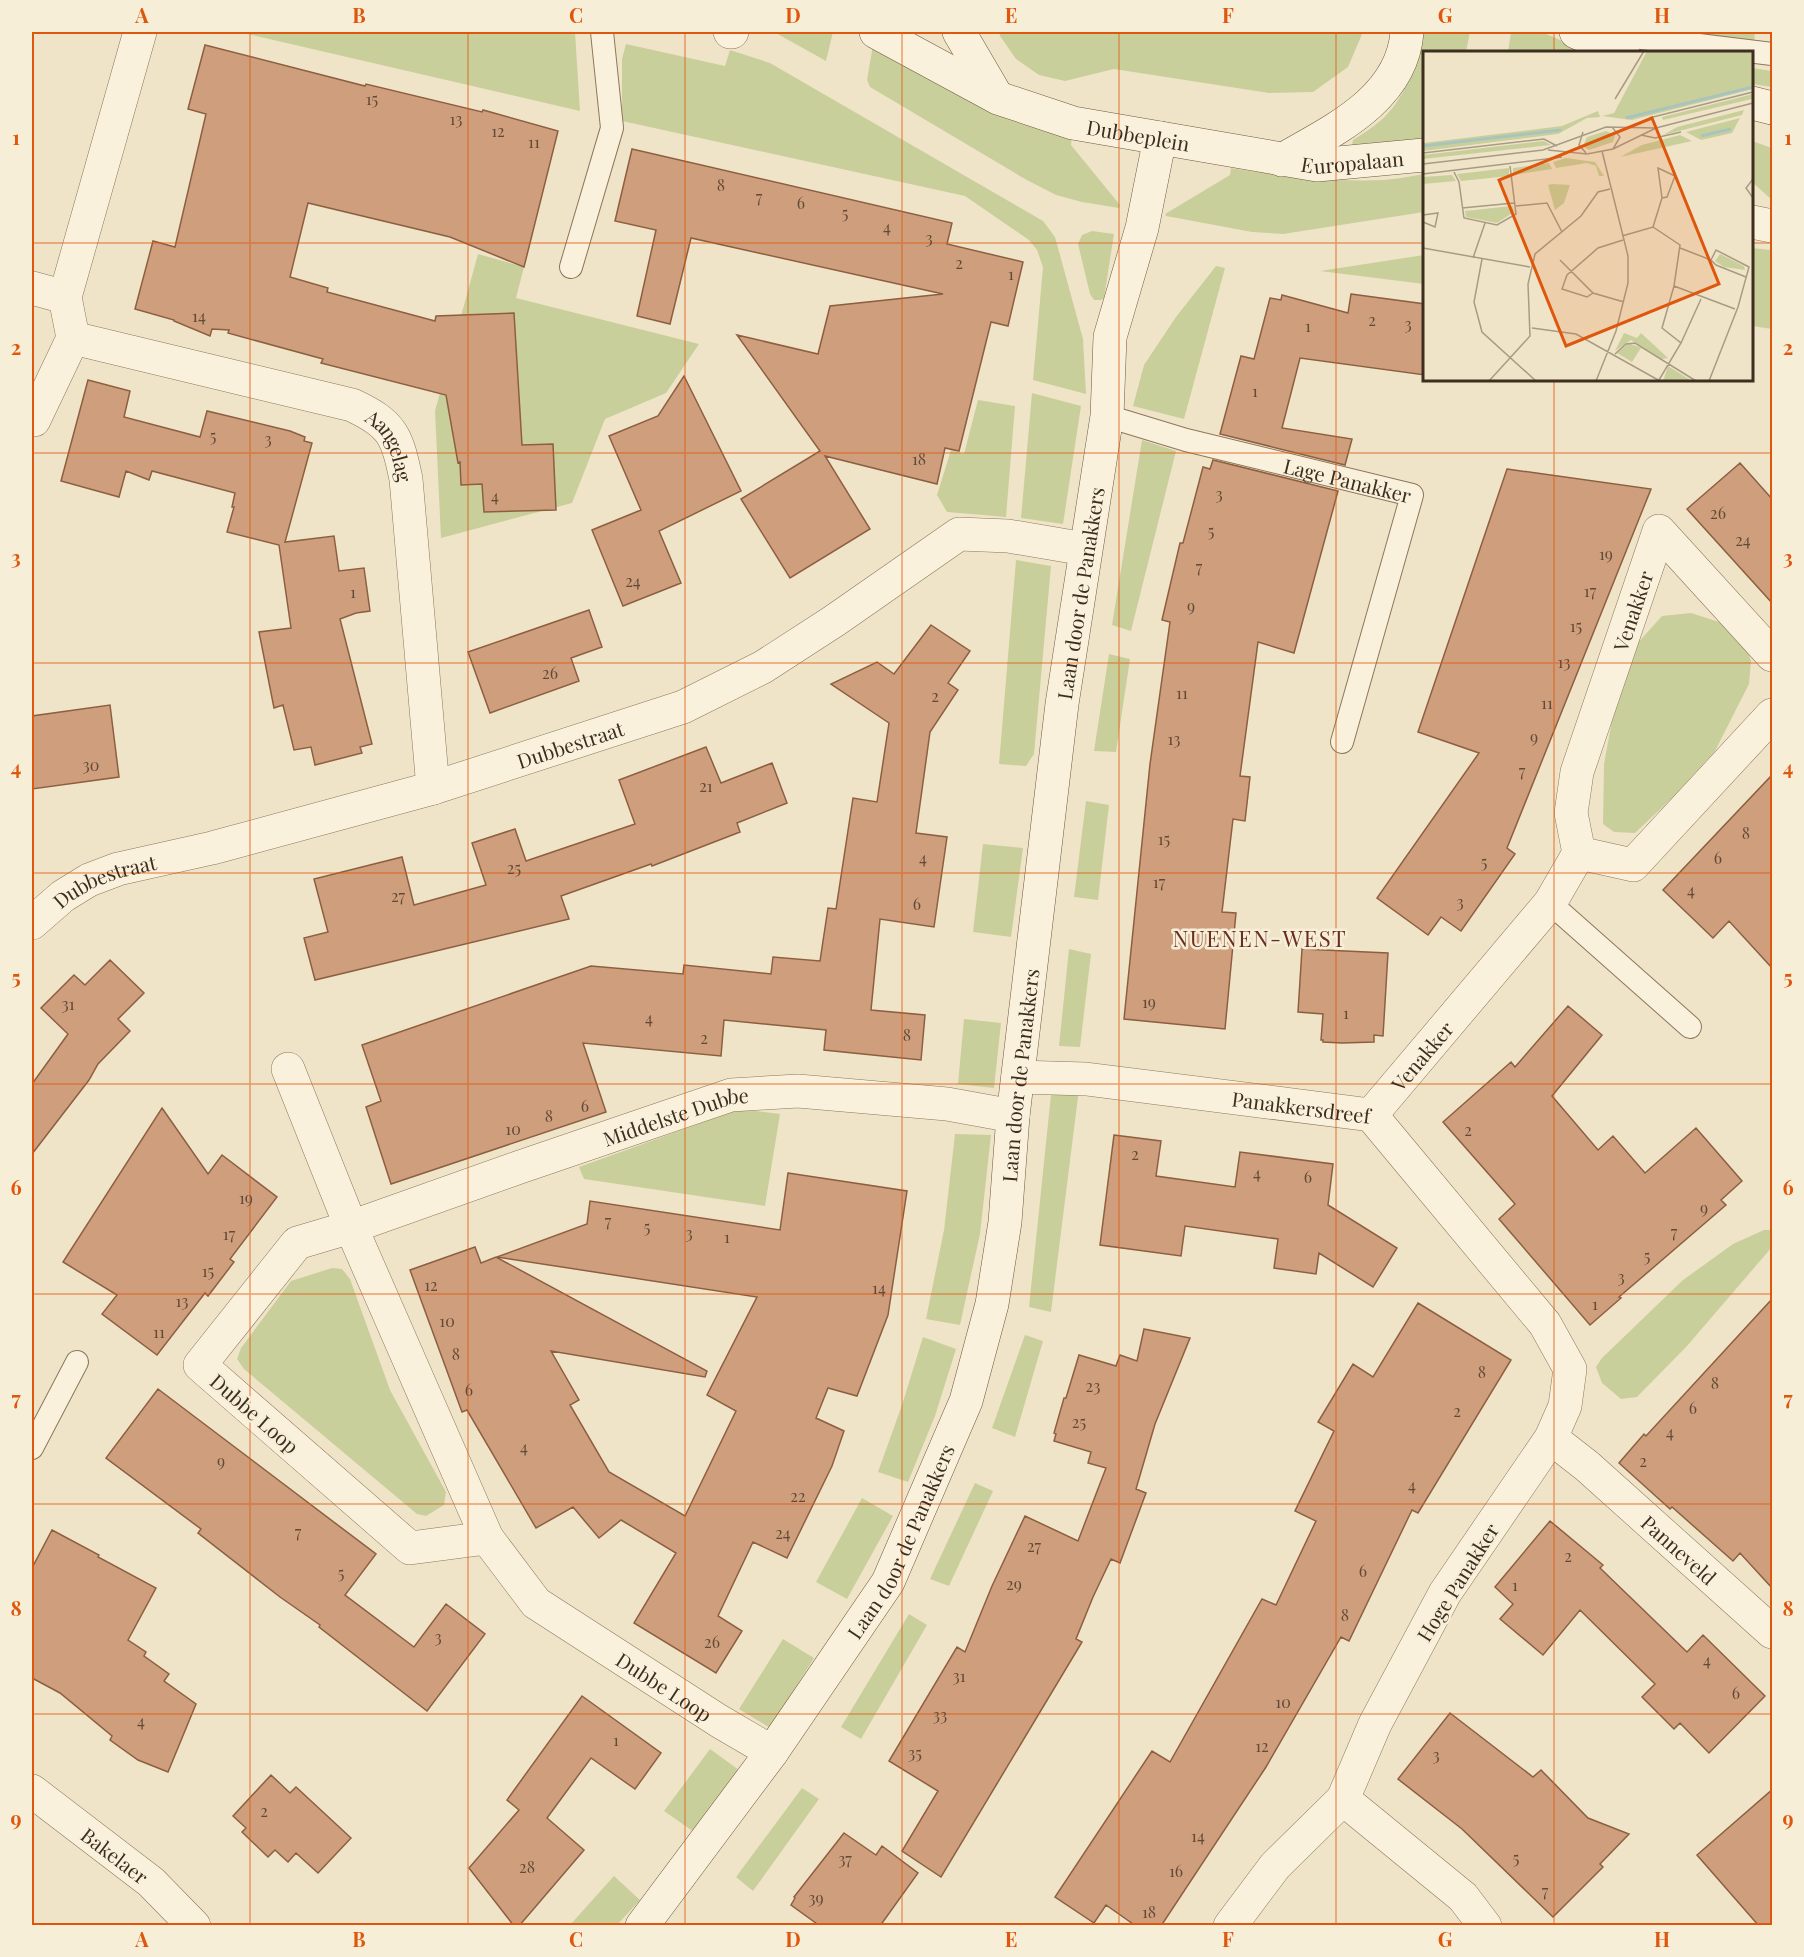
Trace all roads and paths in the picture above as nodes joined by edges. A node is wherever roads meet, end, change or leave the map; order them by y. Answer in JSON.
{"nodes":[{"id":1,"x":140,"y":32,"type":"edge"},
{"id":2,"x":602,"y":32,"type":"edge"},
{"id":3,"x":876,"y":32,"type":"edge"},
{"id":4,"x":958,"y":32,"type":"edge"},
{"id":5,"x":1407,"y":32,"type":"edge"},
{"id":6,"x":1576,"y":32,"type":"edge"},
{"id":7,"x":1586,"y":32,"type":"edge"},
{"id":8,"x":1621,"y":51,"type":"edge"},
{"id":9,"x":1748,"y":51,"type":"edge"},
{"id":10,"x":1753,"y":52,"type":"edge"},
{"id":11,"x":1773,"y":54,"type":"edge"},
{"id":12,"x":998,"y":98,"type":"junction"},
{"id":13,"x":1753,"y":103,"type":"edge"},
{"id":14,"x":1773,"y":108,"type":"edge"},
{"id":15,"x":1753,"y":116,"type":"edge"},
{"id":16,"x":1773,"y":116,"type":"edge"},
{"id":17,"x":1160,"y":138,"type":"junction"},
{"id":18,"x":1423,"y":155,"type":"edge"},
{"id":19,"x":1282,"y":160,"type":"junction"},
{"id":20,"x":1753,"y":222,"type":"edge"},
{"id":21,"x":1773,"y":226,"type":"edge"},
{"id":22,"x":571,"y":267,"type":"dead end"},
{"id":23,"x":32,"y":288,"type":"edge"},
{"id":24,"x":65,"y":297,"type":"junction"},
{"id":25,"x":73,"y":338,"type":"junction"},
{"id":26,"x":1107,"y":416,"type":"junction"},
{"id":27,"x":32,"y":420,"type":"edge"},
{"id":28,"x":1085,"y":549,"type":"junction"},
{"id":29,"x":1773,"y":655,"type":"edge"},
{"id":30,"x":1773,"y":715,"type":"edge"},
{"id":31,"x":1342,"y":742,"type":"dead end"},
{"id":32,"x":433,"y":788,"type":"junction"},
{"id":33,"x":1579,"y":853,"type":"junction"},
{"id":34,"x":1550,"y":903,"type":"junction"},
{"id":35,"x":32,"y":923,"type":"edge"},
{"id":36,"x":1690,"y":1027,"type":"dead end"},
{"id":37,"x":288,"y":1069,"type":"dead end"},
{"id":38,"x":1018,"y":1077,"type":"junction"},
{"id":39,"x":1371,"y":1115,"type":"junction"},
{"id":40,"x":1013,"y":1116,"type":"junction"},
{"id":41,"x":351,"y":1227,"type":"junction"},
{"id":42,"x":77,"y":1362,"type":"dead end"},
{"id":43,"x":1570,"y":1369,"type":"joint"},
{"id":44,"x":1551,"y":1438,"type":"junction"},
{"id":45,"x":32,"y":1448,"type":"edge"},
{"id":46,"x":487,"y":1538,"type":"junction"},
{"id":47,"x":1773,"y":1632,"type":"edge"},
{"id":48,"x":772,"y":1752,"type":"junction"},
{"id":49,"x":32,"y":1791,"type":"edge"},
{"id":50,"x":1343,"y":1799,"type":"junction"},
{"id":51,"x":194,"y":1926,"type":"edge"},
{"id":52,"x":642,"y":1926,"type":"edge"},
{"id":53,"x":1230,"y":1926,"type":"edge"},
{"id":54,"x":1485,"y":1926,"type":"edge"}],
"edges":[{"from":1,"to":24,"type":"street"},
{"from":2,"to":22,"type":"lane"},
{"from":3,"to":12,"type":"street"},
{"from":4,"to":12,"type":"street"},
{"from":5,"to":19,"type":"street"},
{"from":6,"to":8,"type":"street"},
{"from":7,"to":9,"type":"lane"},
{"from":10,"to":11,"type":"lane"},
{"from":12,"to":17,"type":"street","name":"Dubbeplein"},
{"from":13,"to":14,"type":"street"},
{"from":15,"to":16,"type":"street"},
{"from":17,"to":19,"type":"street","name":"Dubbeplein"},
{"from":17,"to":26,"type":"street","name":"Laan door de Panakkers"},
{"from":18,"to":19,"type":"street","name":"Europalaan"},
{"from":20,"to":21,"type":"street"},
{"from":23,"to":24,"type":"street"},
{"from":24,"to":25,"type":"street"},
{"from":25,"to":27,"type":"street"},
{"from":25,"to":32,"type":"street","name":"Aangelag"},
{"from":26,"to":28,"type":"street","name":"Laan door de Panakkers"},
{"from":26,"to":31,"type":"lane","name":"Lage Panakker"},
{"from":28,"to":32,"type":"street","name":"Dubbestraat"},
{"from":28,"to":38,"type":"street","name":"Laan door de Panakkers"},
{"from":29,"to":33,"type":"street","name":"Venakker"},
{"from":30,"to":33,"type":"street"},
{"from":32,"to":35,"type":"street","name":"Dubbestraat"},
{"from":33,"to":34,"type":"street","name":"Venakker"},
{"from":34,"to":36,"type":"lane"},
{"from":34,"to":39,"type":"street","name":"Venakker"},
{"from":37,"to":41,"type":"street","name":"Dubbe Loop"},
{"from":38,"to":39,"type":"street","name":"Panakkersdreef"},
{"from":38,"to":40,"type":"street","name":"Laan door de Panakkers"},
{"from":39,"to":43,"type":"street","name":"Panakkersdreef"},
{"from":40,"to":41,"type":"street","name":"Middelste Dubbe"},
{"from":40,"to":48,"type":"street","name":"Laan door de Panakkers"},
{"from":41,"to":46,"type":"street","name":"Dubbe Loop"},
{"from":41,"to":46,"type":"street","name":"Dubbe Loop"},
{"from":42,"to":45,"type":"lane"},
{"from":43,"to":44,"type":"street","name":"Hoge Panakker"},
{"from":44,"to":47,"type":"street","name":"Panneveld"},
{"from":44,"to":50,"type":"street","name":"Hoge Panakker"},
{"from":46,"to":48,"type":"street","name":"Dubbe Loop"},
{"from":48,"to":52,"type":"street","name":"Laan door de Panakkers"},
{"from":49,"to":51,"type":"street","name":"Bakelaer"},
{"from":50,"to":53,"type":"street","name":"Hoge Panakker"},
{"from":50,"to":54,"type":"street"}]}
